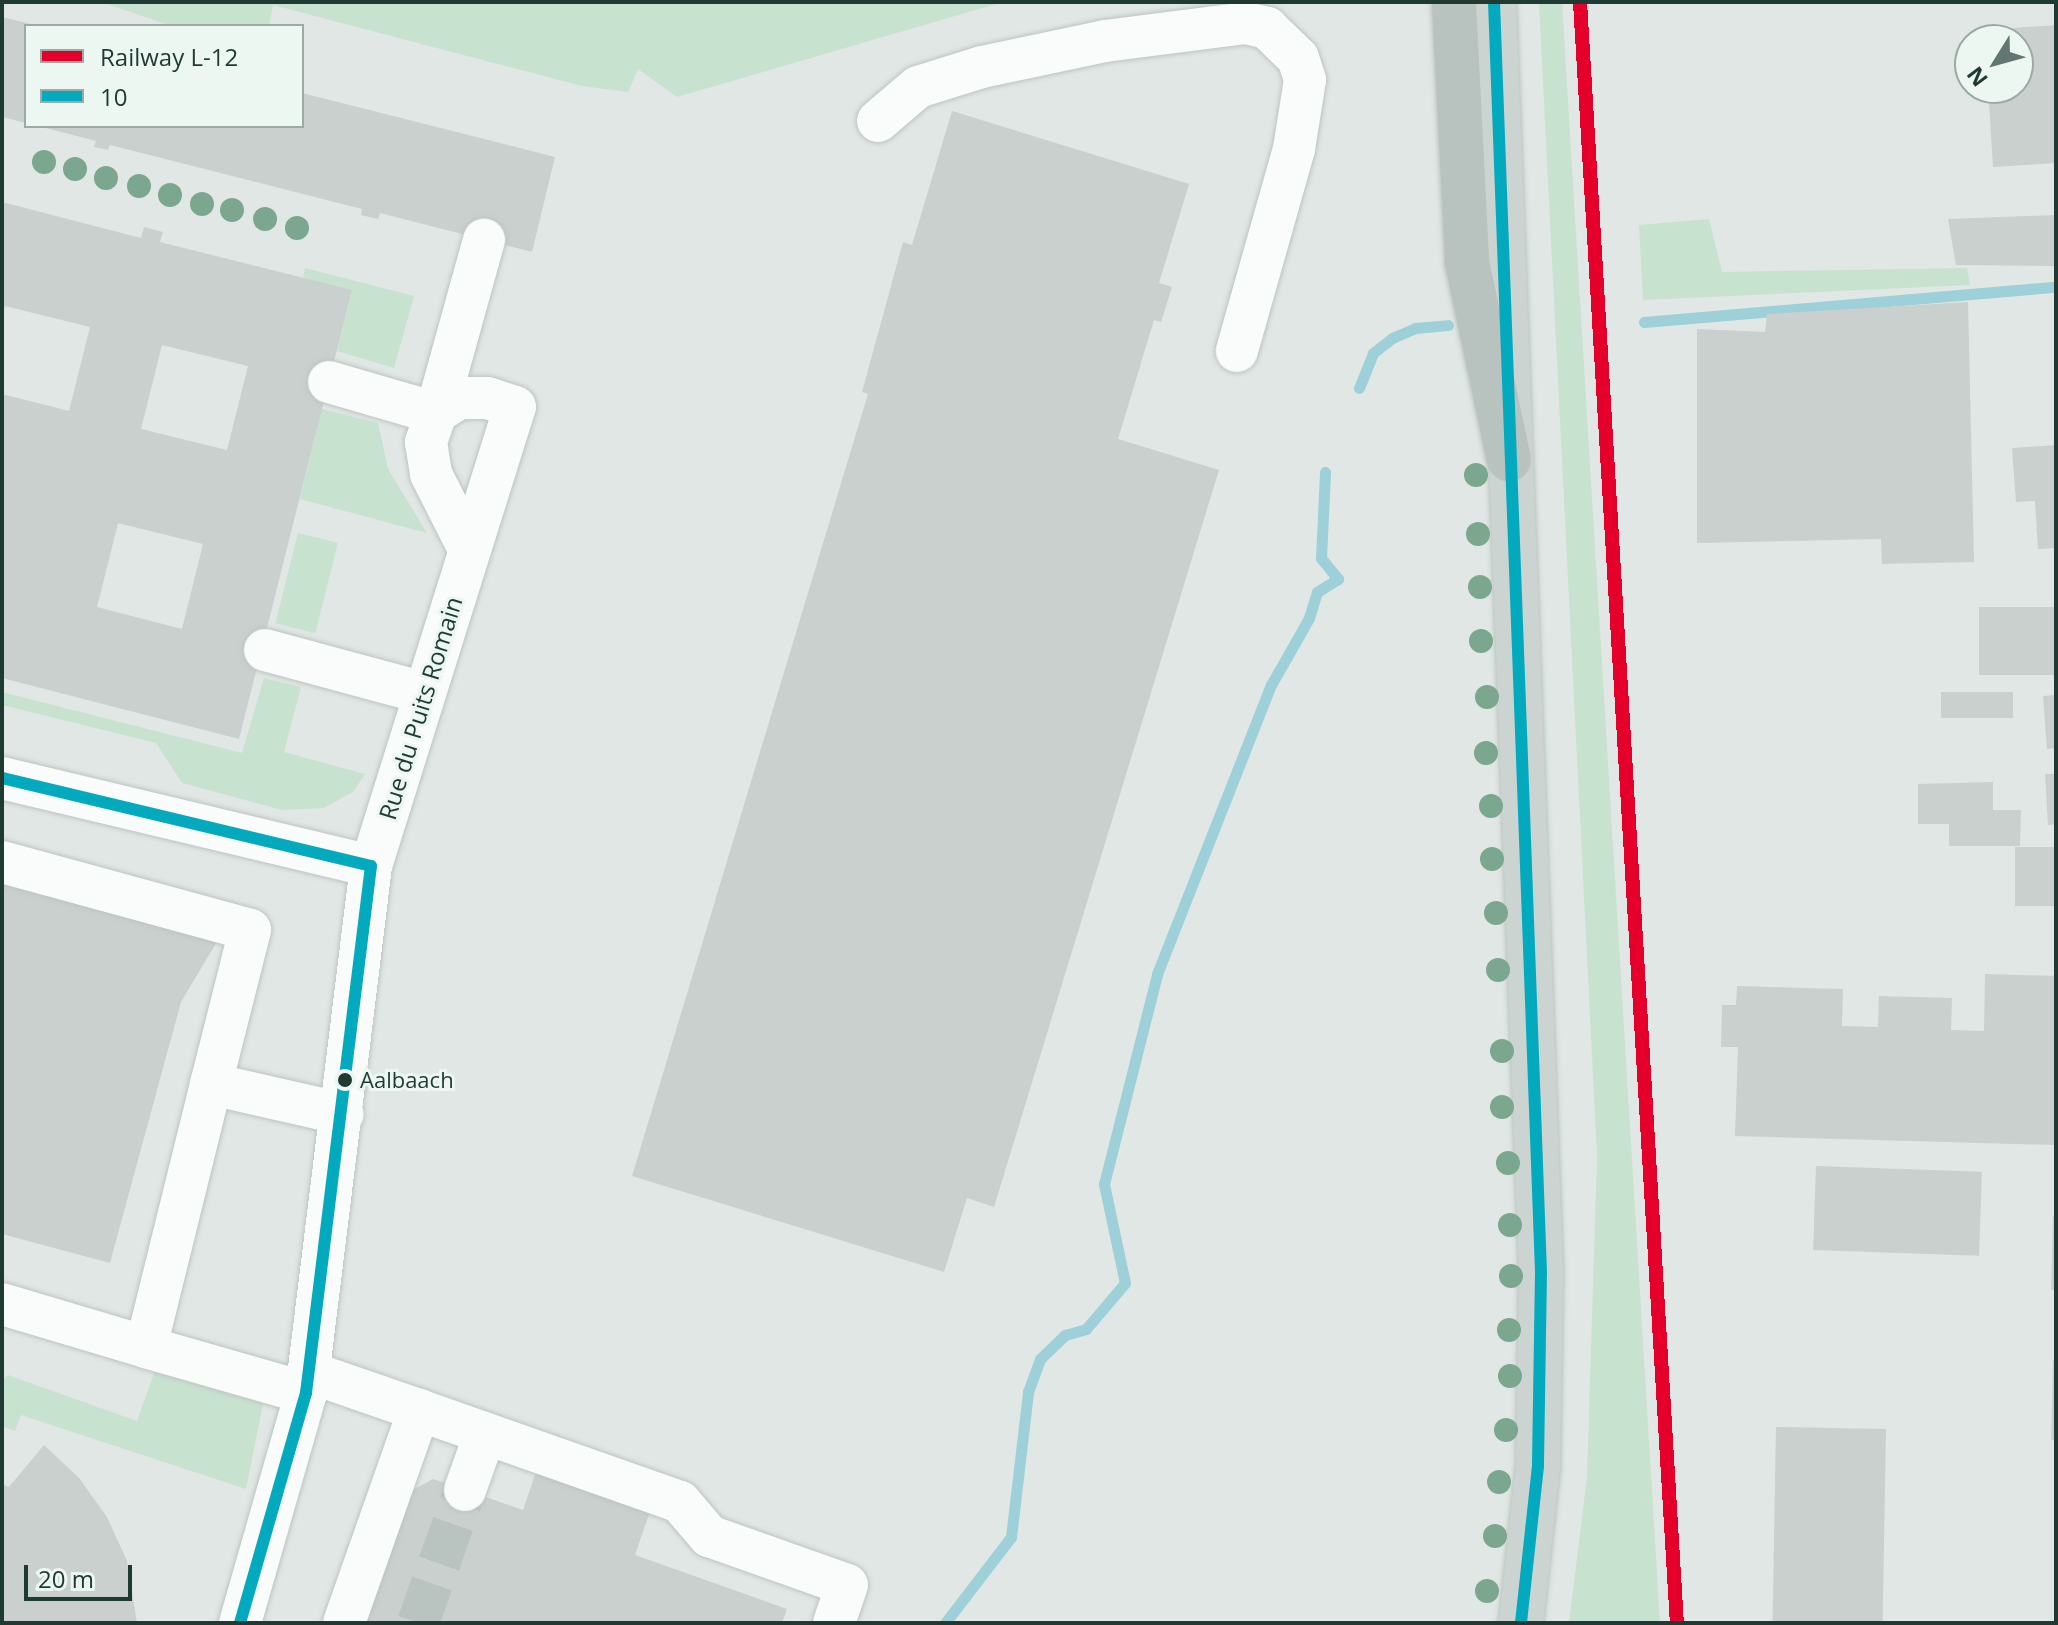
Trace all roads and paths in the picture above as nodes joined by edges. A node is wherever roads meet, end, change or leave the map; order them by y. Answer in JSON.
{"nodes":[{"id":1,"x":1454,"y":2,"type":"edge"},
{"id":2,"x":1494,"y":2,"type":"edge"},
{"id":3,"x":878,"y":121,"type":"dead end"},
{"id":4,"x":484,"y":240,"type":"dead end"},
{"id":5,"x":1237,"y":351,"type":"dead end"},
{"id":6,"x":329,"y":382,"type":"dead end"},
{"id":7,"x":436,"y":413,"type":"junction"},
{"id":8,"x":1509,"y":460,"type":"junction"},
{"id":9,"x":469,"y":549,"type":"junction"},
{"id":10,"x":265,"y":650,"type":"dead end"},
{"id":11,"x":424,"y":693,"type":"junction"},
{"id":12,"x":2,"y":778,"type":"edge"},
{"id":13,"x":2,"y":862,"type":"edge"},
{"id":14,"x":371,"y":866,"type":"junction"},
{"id":15,"x":211,"y":1084,"type":"junction"},
{"id":16,"x":343,"y":1114,"type":"junction"},
{"id":17,"x":2,"y":1304,"type":"edge"},
{"id":18,"x":146,"y":1347,"type":"junction"},
{"id":19,"x":308,"y":1382,"type":"junction"},
{"id":20,"x":419,"y":1410,"type":"junction"},
{"id":21,"x":485,"y":1434,"type":"junction"},
{"id":22,"x":465,"y":1490,"type":"tunnel mouth"},
{"id":23,"x":240,"y":1623,"type":"edge"},
{"id":24,"x":344,"y":1623,"type":"edge"},
{"id":25,"x":834,"y":1623,"type":"edge"},
{"id":26,"x":1521,"y":1623,"type":"edge"}],
"edges":[{"from":1,"to":8,"type":"highway"},
{"from":2,"to":8,"type":"main road"},
{"from":3,"to":5,"type":"street"},
{"from":4,"to":7,"type":"street"},
{"from":6,"to":7,"type":"street"},
{"from":7,"to":9,"type":"street"},
{"from":7,"to":9,"type":"street","name":"Rue du Puits Romain"},
{"from":8,"to":26,"type":"main road"},
{"from":9,"to":11,"type":"street","name":"Rue du Puits Romain"},
{"from":10,"to":11,"type":"street"},
{"from":11,"to":14,"type":"street","name":"Rue du Puits Romain"},
{"from":12,"to":14,"type":"street"},
{"from":13,"to":15,"type":"street"},
{"from":14,"to":16,"type":"street","name":"Rue du Puits Romain"},
{"from":15,"to":16,"type":"street"},
{"from":15,"to":18,"type":"street"},
{"from":16,"to":19,"type":"street","name":"Rue du Puits Romain"},
{"from":17,"to":18,"type":"street"},
{"from":18,"to":19,"type":"street"},
{"from":19,"to":20,"type":"street"},
{"from":19,"to":23,"type":"street","name":"Rue du Puits Romain"},
{"from":20,"to":21,"type":"street"},
{"from":20,"to":24,"type":"street"},
{"from":21,"to":22,"type":"street"},
{"from":21,"to":25,"type":"street"}]}
